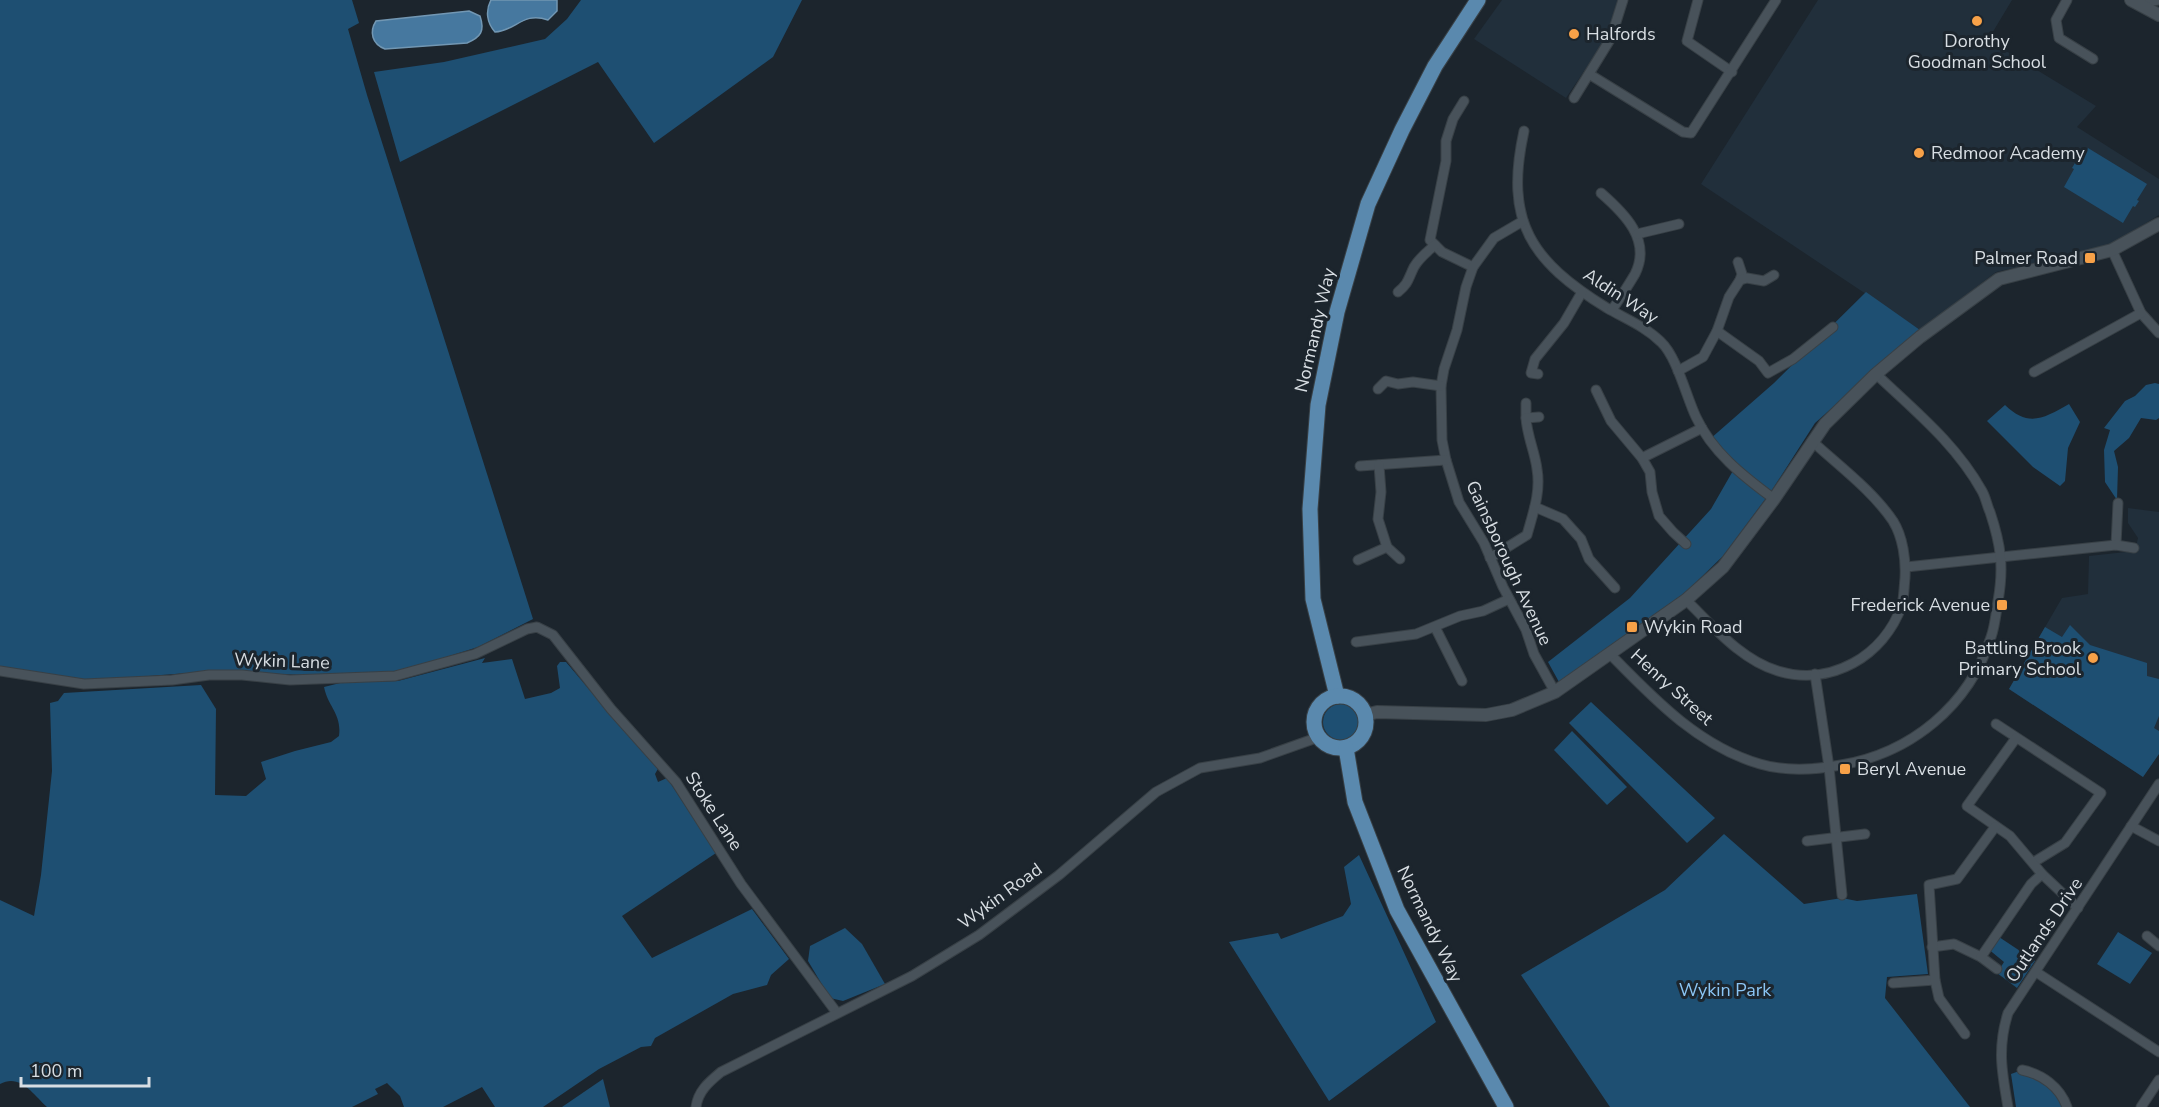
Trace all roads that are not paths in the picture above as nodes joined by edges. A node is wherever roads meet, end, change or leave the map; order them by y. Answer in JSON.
{"nodes":[{"id":1,"x":1478,"y":0,"type":"edge"},
{"id":2,"x":1623,"y":0,"type":"edge"},
{"id":3,"x":1698,"y":0,"type":"edge"},
{"id":4,"x":1776,"y":0,"type":"edge"},
{"id":5,"x":2067,"y":0,"type":"edge"},
{"id":6,"x":2131,"y":0,"type":"edge"},
{"id":7,"x":2158,"y":0,"type":"edge"},
{"id":8,"x":2144,"y":7,"type":"junction"},
{"id":9,"x":2159,"y":15,"type":"edge"},
{"id":10,"x":2093,"y":59,"type":"dead end"},
{"id":11,"x":1732,"y":72,"type":"junction"},
{"id":12,"x":1589,"y":74,"type":"junction"},
{"id":13,"x":1574,"y":99,"type":"dead end"},
{"id":14,"x":1464,"y":100,"type":"dead end"},
{"id":15,"x":1524,"y":131,"type":"dead end"},
{"id":16,"x":1601,"y":193,"type":"dead end"},
{"id":17,"x":1523,"y":221,"type":"junction"},
{"id":18,"x":1679,"y":224,"type":"dead end"},
{"id":19,"x":2159,"y":224,"type":"edge"},
{"id":20,"x":1637,"y":234,"type":"junction"},
{"id":21,"x":1435,"y":245,"type":"junction"},
{"id":22,"x":2112,"y":250,"type":"junction"},
{"id":23,"x":1738,"y":261,"type":"dead end"},
{"id":24,"x":1473,"y":267,"type":"junction"},
{"id":25,"x":1774,"y":275,"type":"dead end"},
{"id":26,"x":1740,"y":280,"type":"junction"},
{"id":27,"x":1398,"y":292,"type":"dead end"},
{"id":28,"x":1582,"y":292,"type":"junction"},
{"id":29,"x":1612,"y":310,"type":"junction"},
{"id":30,"x":2141,"y":313,"type":"junction"},
{"id":31,"x":1833,"y":327,"type":"dead end"},
{"id":32,"x":1717,"y":331,"type":"junction"},
{"id":33,"x":2159,"y":333,"type":"edge"},
{"id":34,"x":1678,"y":371,"type":"junction"},
{"id":35,"x":2034,"y":372,"type":"dead end"},
{"id":36,"x":1876,"y":374,"type":"junction"},
{"id":37,"x":1528,"y":384,"type":"dead end"},
{"id":38,"x":1441,"y":386,"type":"junction"},
{"id":39,"x":1378,"y":389,"type":"dead end"},
{"id":40,"x":1596,"y":390,"type":"dead end"},
{"id":41,"x":1526,"y":403,"type":"dead end"},
{"id":42,"x":1539,"y":417,"type":"dead end"},
{"id":43,"x":1526,"y":418,"type":"junction"},
{"id":44,"x":1702,"y":428,"type":"junction"},
{"id":45,"x":1812,"y":441,"type":"junction"},
{"id":46,"x":1642,"y":458,"type":"junction"},
{"id":47,"x":1446,"y":460,"type":"junction"},
{"id":48,"x":1379,"y":465,"type":"junction"},
{"id":49,"x":1360,"y":466,"type":"dead end"},
{"id":50,"x":1774,"y":499,"type":"junction"},
{"id":51,"x":2118,"y":503,"type":"dead end"},
{"id":52,"x":1535,"y":507,"type":"junction"},
{"id":53,"x":1686,"y":544,"type":"dead end"},
{"id":54,"x":2116,"y":544,"type":"junction"},
{"id":55,"x":1387,"y":547,"type":"junction"},
{"id":56,"x":2134,"y":548,"type":"dead end"},
{"id":57,"x":2002,"y":557,"type":"junction"},
{"id":58,"x":1490,"y":558,"type":"junction"},
{"id":59,"x":1400,"y":559,"type":"dead end"},
{"id":60,"x":1358,"y":560,"type":"dead end"},
{"id":61,"x":1906,"y":567,"type":"junction"},
{"id":62,"x":1600,"y":589,"type":"dead end"},
{"id":63,"x":1509,"y":599,"type":"junction"},
{"id":64,"x":1686,"y":600,"type":"junction"},
{"id":65,"x":1436,"y":627,"type":"junction"},
{"id":66,"x":553,"y":635,"type":"joint"},
{"id":67,"x":1356,"y":642,"type":"dead end"},
{"id":68,"x":1609,"y":652,"type":"junction"},
{"id":69,"x":0,"y":671,"type":"edge"},
{"id":70,"x":1815,"y":674,"type":"junction"},
{"id":71,"x":1462,"y":681,"type":"dead end"},
{"id":72,"x":1555,"y":692,"type":"junction"},
{"id":73,"x":1337,"y":696,"type":"junction"},
{"id":74,"x":1365,"y":715,"type":"junction"},
{"id":75,"x":1995,"y":724,"type":"dead end"},
{"id":76,"x":1319,"y":737,"type":"junction"},
{"id":77,"x":2016,"y":738,"type":"junction"},
{"id":78,"x":1346,"y":748,"type":"junction"},
{"id":79,"x":1829,"y":767,"type":"junction"},
{"id":80,"x":2159,"y":784,"type":"edge"},
{"id":81,"x":2131,"y":826,"type":"junction"},
{"id":82,"x":1995,"y":827,"type":"junction"},
{"id":83,"x":1865,"y":834,"type":"dead end"},
{"id":84,"x":1835,"y":838,"type":"junction"},
{"id":85,"x":1807,"y":841,"type":"dead end"},
{"id":86,"x":2159,"y":841,"type":"edge"},
{"id":87,"x":2034,"y":862,"type":"junction"},
{"id":88,"x":2042,"y":874,"type":"junction"},
{"id":89,"x":1842,"y":895,"type":"dead end"},
{"id":90,"x":2078,"y":908,"type":"junction"},
{"id":91,"x":2147,"y":936,"type":"dead end"},
{"id":92,"x":2159,"y":946,"type":"edge"},
{"id":93,"x":1932,"y":947,"type":"junction"},
{"id":94,"x":1981,"y":957,"type":"junction"},
{"id":95,"x":1997,"y":969,"type":"dead end"},
{"id":96,"x":2036,"y":972,"type":"junction"},
{"id":97,"x":1935,"y":980,"type":"junction"},
{"id":98,"x":1893,"y":983,"type":"dead end"},
{"id":99,"x":837,"y":1012,"type":"junction"},
{"id":100,"x":1965,"y":1034,"type":"dead end"},
{"id":101,"x":2159,"y":1052,"type":"edge"},
{"id":102,"x":2022,"y":1070,"type":"dead end"},
{"id":103,"x":2159,"y":1080,"type":"edge"},
{"id":104,"x":696,"y":1107,"type":"edge"},
{"id":105,"x":1506,"y":1107,"type":"edge"},
{"id":106,"x":2008,"y":1107,"type":"edge"},
{"id":107,"x":2067,"y":1107,"type":"edge"},
{"id":108,"x":2141,"y":1107,"type":"edge"}],
"edges":[{"from":1,"to":73,"type":"main road","name":"Normandy Way"},
{"from":2,"to":12,"type":"street"},
{"from":3,"to":11,"type":"street"},
{"from":4,"to":11,"type":"street"},
{"from":5,"to":10,"type":"street"},
{"from":6,"to":8,"type":"street"},
{"from":7,"to":8,"type":"street"},
{"from":8,"to":9,"type":"street"},
{"from":11,"to":12,"type":"street"},
{"from":12,"to":13,"type":"street"},
{"from":14,"to":21,"type":"street"},
{"from":15,"to":17,"type":"street","name":"Aldin Way"},
{"from":16,"to":20,"type":"street"},
{"from":17,"to":24,"type":"street","name":"Gainsborough Avenue"},
{"from":17,"to":28,"type":"street","name":"Aldin Way"},
{"from":18,"to":20,"type":"street"},
{"from":19,"to":22,"type":"street"},
{"from":20,"to":29,"type":"street"},
{"from":21,"to":24,"type":"street"},
{"from":21,"to":27,"type":"street"},
{"from":22,"to":30,"type":"street"},
{"from":22,"to":36,"type":"street"},
{"from":23,"to":26,"type":"street"},
{"from":24,"to":38,"type":"street","name":"Gainsborough Avenue"},
{"from":25,"to":26,"type":"street"},
{"from":26,"to":32,"type":"street"},
{"from":28,"to":29,"type":"street","name":"Aldin Way"},
{"from":28,"to":37,"type":"street"},
{"from":29,"to":34,"type":"street","name":"Aldin Way"},
{"from":30,"to":33,"type":"street"},
{"from":30,"to":35,"type":"street"},
{"from":31,"to":32,"type":"street"},
{"from":32,"to":34,"type":"street"},
{"from":34,"to":44,"type":"street","name":"Aldin Way"},
{"from":36,"to":45,"type":"street"},
{"from":36,"to":57,"type":"street","name":"Henry Street"},
{"from":38,"to":39,"type":"street"},
{"from":38,"to":47,"type":"street","name":"Gainsborough Avenue"},
{"from":40,"to":46,"type":"street"},
{"from":41,"to":43,"type":"street"},
{"from":42,"to":43,"type":"street"},
{"from":43,"to":52,"type":"street"},
{"from":44,"to":46,"type":"street"},
{"from":44,"to":50,"type":"street","name":"Aldin Way"},
{"from":45,"to":50,"type":"street"},
{"from":45,"to":61,"type":"street"},
{"from":46,"to":53,"type":"street"},
{"from":47,"to":48,"type":"street"},
{"from":47,"to":58,"type":"street","name":"Gainsborough Avenue"},
{"from":48,"to":49,"type":"street"},
{"from":48,"to":55,"type":"street"},
{"from":50,"to":64,"type":"street"},
{"from":51,"to":54,"type":"street"},
{"from":52,"to":58,"type":"street"},
{"from":52,"to":62,"type":"street"},
{"from":54,"to":56,"type":"street"},
{"from":54,"to":57,"type":"street"},
{"from":55,"to":59,"type":"street"},
{"from":55,"to":60,"type":"street"},
{"from":57,"to":61,"type":"street"},
{"from":57,"to":79,"type":"street","name":"Henry Street"},
{"from":58,"to":63,"type":"street","name":"Gainsborough Avenue"},
{"from":61,"to":70,"type":"street"},
{"from":63,"to":65,"type":"street"},
{"from":63,"to":72,"type":"street","name":"Gainsborough Avenue"},
{"from":64,"to":68,"type":"street"},
{"from":64,"to":70,"type":"street"},
{"from":65,"to":67,"type":"street"},
{"from":65,"to":71,"type":"street"},
{"from":66,"to":69,"type":"street","name":"Wykin Lane"},
{"from":66,"to":99,"type":"street","name":"Stoke Lane"},
{"from":68,"to":72,"type":"street"},
{"from":68,"to":79,"type":"street","name":"Henry Street"},
{"from":70,"to":79,"type":"street"},
{"from":72,"to":74,"type":"street"},
{"from":73,"to":74,"type":"main road"},
{"from":73,"to":76,"type":"main road"},
{"from":74,"to":78,"type":"main road"},
{"from":75,"to":77,"type":"street"},
{"from":76,"to":78,"type":"main road"},
{"from":76,"to":99,"type":"street","name":"Wykin Road"},
{"from":77,"to":82,"type":"street"},
{"from":77,"to":87,"type":"street"},
{"from":78,"to":105,"type":"main road","name":"Normandy Way"},
{"from":79,"to":84,"type":"street"},
{"from":80,"to":81,"type":"street","name":"Outlands Drive"},
{"from":81,"to":86,"type":"street"},
{"from":81,"to":90,"type":"street","name":"Outlands Drive"},
{"from":82,"to":87,"type":"street"},
{"from":82,"to":93,"type":"street"},
{"from":83,"to":84,"type":"street"},
{"from":84,"to":85,"type":"street"},
{"from":84,"to":89,"type":"street"},
{"from":87,"to":88,"type":"street"},
{"from":88,"to":90,"type":"street"},
{"from":88,"to":94,"type":"street"},
{"from":90,"to":96,"type":"street","name":"Outlands Drive"},
{"from":91,"to":92,"type":"street"},
{"from":93,"to":94,"type":"street"},
{"from":93,"to":97,"type":"street"},
{"from":94,"to":95,"type":"street"},
{"from":96,"to":101,"type":"street"},
{"from":96,"to":106,"type":"street","name":"Outlands Drive"},
{"from":97,"to":98,"type":"street"},
{"from":97,"to":100,"type":"street"},
{"from":99,"to":104,"type":"street","name":"Wykin Road"},
{"from":102,"to":107,"type":"street"},
{"from":103,"to":108,"type":"street"}]}
